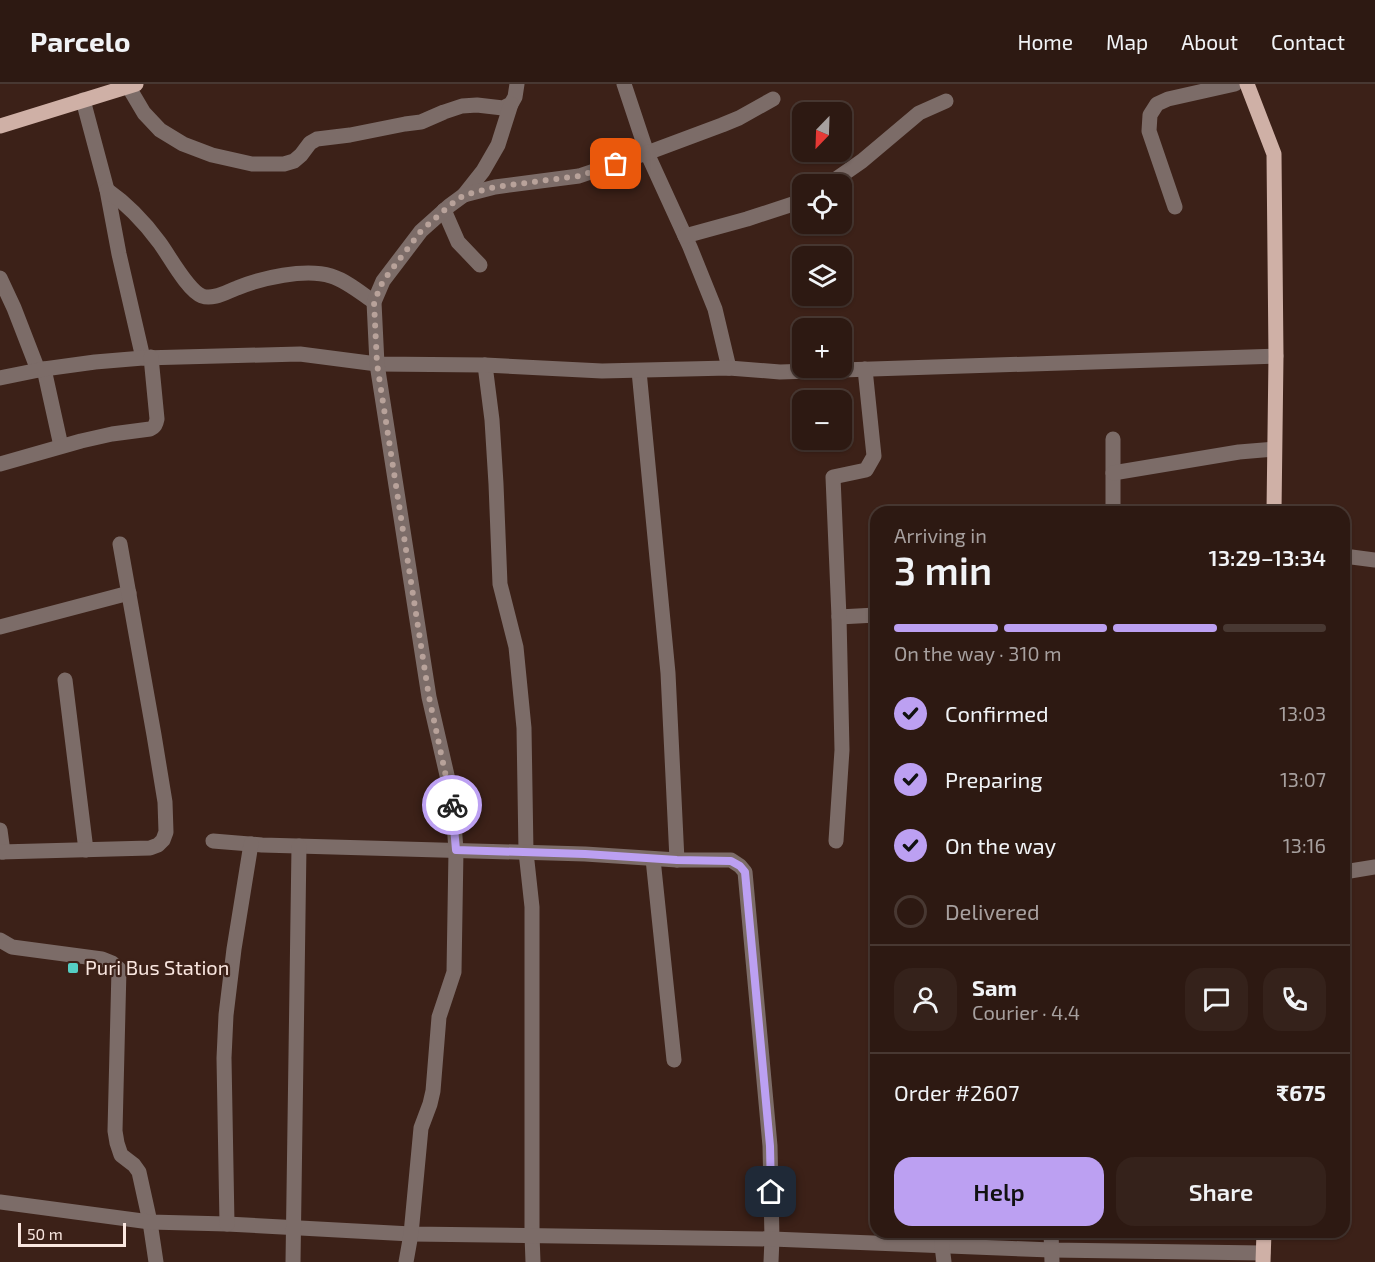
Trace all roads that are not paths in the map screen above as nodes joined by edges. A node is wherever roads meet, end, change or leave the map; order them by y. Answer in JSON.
{"nodes":[{"id":1,"x":517,"y":84,"type":"edge"},
{"id":2,"x":624,"y":84,"type":"edge"},
{"id":3,"x":1235,"y":84,"type":"edge"},
{"id":4,"x":1247,"y":84,"type":"edge"},
{"id":5,"x":132,"y":85,"type":"edge"},
{"id":6,"x":773,"y":99,"type":"dead end"},
{"id":7,"x":83,"y":100,"type":"junction"},
{"id":8,"x":946,"y":101,"type":"dead end"},
{"id":9,"x":511,"y":104,"type":"junction"},
{"id":10,"x":0,"y":126,"type":"edge"},
{"id":11,"x":647,"y":153,"type":"junction"},
{"id":12,"x":844,"y":174,"type":"edge"},
{"id":13,"x":107,"y":190,"type":"junction"},
{"id":14,"x":464,"y":195,"type":"junction"},
{"id":15,"x":792,"y":204,"type":"edge"},
{"id":16,"x":1175,"y":207,"type":"dead end"},
{"id":17,"x":444,"y":210,"type":"junction"},
{"id":18,"x":685,"y":236,"type":"junction"},
{"id":19,"x":480,"y":265,"type":"dead end"},
{"id":20,"x":0,"y":278,"type":"edge"},
{"id":21,"x":374,"y":302,"type":"junction"},
{"id":22,"x":1276,"y":356,"type":"junction"},
{"id":23,"x":147,"y":358,"type":"junction"},
{"id":24,"x":377,"y":364,"type":"junction"},
{"id":25,"x":485,"y":365,"type":"junction"},
{"id":26,"x":729,"y":368,"type":"junction"},
{"id":27,"x":41,"y":369,"type":"junction"},
{"id":28,"x":865,"y":369,"type":"junction"},
{"id":29,"x":639,"y":370,"type":"junction"},
{"id":30,"x":0,"y":378,"type":"edge"},
{"id":31,"x":1113,"y":439,"type":"dead end"},
{"id":32,"x":61,"y":446,"type":"junction"},
{"id":33,"x":1275,"y":449,"type":"junction"},
{"id":34,"x":0,"y":464,"type":"edge"},
{"id":35,"x":1113,"y":473,"type":"junction"},
{"id":36,"x":1113,"y":506,"type":"edge"},
{"id":37,"x":1274,"y":506,"type":"edge"},
{"id":38,"x":120,"y":543,"type":"dead end"},
{"id":39,"x":1350,"y":557,"type":"edge"},
{"id":40,"x":1375,"y":560,"type":"edge"},
{"id":41,"x":129,"y":593,"type":"junction"},
{"id":42,"x":870,"y":615,"type":"edge"},
{"id":43,"x":839,"y":617,"type":"junction"},
{"id":44,"x":0,"y":627,"type":"edge"},
{"id":45,"x":65,"y":680,"type":"dead end"},
{"id":46,"x":0,"y":830,"type":"edge"},
{"id":47,"x":213,"y":841,"type":"dead end"},
{"id":48,"x":836,"y":841,"type":"dead end"},
{"id":49,"x":251,"y":844,"type":"junction"},
{"id":50,"x":299,"y":846,"type":"junction"},
{"id":51,"x":86,"y":850,"type":"junction"},
{"id":52,"x":456,"y":850,"type":"junction"},
{"id":53,"x":1,"y":852,"type":"edge"},
{"id":54,"x":526,"y":852,"type":"junction"},
{"id":55,"x":653,"y":859,"type":"junction"},
{"id":56,"x":677,"y":860,"type":"junction"},
{"id":57,"x":1375,"y":867,"type":"edge"},
{"id":58,"x":1350,"y":871,"type":"edge"},
{"id":59,"x":0,"y":940,"type":"edge"},
{"id":60,"x":674,"y":1060,"type":"dead end"},
{"id":61,"x":0,"y":1202,"type":"edge"},
{"id":62,"x":150,"y":1222,"type":"junction"},
{"id":63,"x":226,"y":1224,"type":"junction"},
{"id":64,"x":295,"y":1228,"type":"junction"},
{"id":65,"x":411,"y":1234,"type":"junction"},
{"id":66,"x":532,"y":1234,"type":"junction"},
{"id":67,"x":1051,"y":1238,"type":"edge"},
{"id":68,"x":1264,"y":1238,"type":"edge"},
{"id":69,"x":772,"y":1239,"type":"junction"},
{"id":70,"x":943,"y":1239,"type":"edge"},
{"id":71,"x":1051,"y":1256,"type":"edge"},
{"id":72,"x":1263,"y":1257,"type":"edge"},
{"id":73,"x":156,"y":1262,"type":"edge"},
{"id":74,"x":293,"y":1262,"type":"edge"},
{"id":75,"x":406,"y":1262,"type":"edge"},
{"id":76,"x":533,"y":1262,"type":"edge"},
{"id":77,"x":771,"y":1262,"type":"edge"},
{"id":78,"x":944,"y":1262,"type":"edge"}],
"edges":[{"from":1,"to":9,"type":"street"},
{"from":2,"to":11,"type":"street"},
{"from":3,"to":16,"type":"street"},
{"from":4,"to":22,"type":"main road"},
{"from":5,"to":7,"type":"main road"},
{"from":5,"to":9,"type":"street"},
{"from":6,"to":11,"type":"street"},
{"from":7,"to":10,"type":"main road"},
{"from":7,"to":13,"type":"street"},
{"from":8,"to":12,"type":"street"},
{"from":9,"to":14,"type":"street"},
{"from":11,"to":14,"type":"street"},
{"from":11,"to":18,"type":"street"},
{"from":13,"to":21,"type":"street"},
{"from":13,"to":23,"type":"street"},
{"from":14,"to":17,"type":"street"},
{"from":15,"to":18,"type":"street"},
{"from":17,"to":19,"type":"street"},
{"from":17,"to":21,"type":"street"},
{"from":18,"to":26,"type":"street"},
{"from":20,"to":27,"type":"street"},
{"from":21,"to":24,"type":"street"},
{"from":22,"to":28,"type":"street"},
{"from":22,"to":33,"type":"main road"},
{"from":23,"to":24,"type":"street"},
{"from":23,"to":27,"type":"street"},
{"from":23,"to":32,"type":"street"},
{"from":24,"to":25,"type":"street"},
{"from":24,"to":52,"type":"street"},
{"from":25,"to":29,"type":"street"},
{"from":25,"to":54,"type":"street"},
{"from":26,"to":28,"type":"street"},
{"from":26,"to":29,"type":"street"},
{"from":27,"to":30,"type":"street"},
{"from":27,"to":32,"type":"street"},
{"from":28,"to":43,"type":"street"},
{"from":29,"to":56,"type":"street"},
{"from":31,"to":35,"type":"street"},
{"from":32,"to":34,"type":"street"},
{"from":33,"to":35,"type":"street"},
{"from":33,"to":37,"type":"main road"},
{"from":35,"to":36,"type":"street"},
{"from":38,"to":41,"type":"street"},
{"from":39,"to":40,"type":"street"},
{"from":41,"to":44,"type":"street"},
{"from":41,"to":51,"type":"street"},
{"from":42,"to":43,"type":"street"},
{"from":43,"to":48,"type":"street"},
{"from":45,"to":51,"type":"street"},
{"from":46,"to":53,"type":"street"},
{"from":47,"to":49,"type":"street"},
{"from":49,"to":50,"type":"street"},
{"from":49,"to":63,"type":"street"},
{"from":50,"to":52,"type":"street"},
{"from":50,"to":64,"type":"street"},
{"from":51,"to":53,"type":"street"},
{"from":52,"to":54,"type":"street"},
{"from":52,"to":65,"type":"street"},
{"from":54,"to":55,"type":"street"},
{"from":54,"to":66,"type":"street"},
{"from":55,"to":56,"type":"street"},
{"from":55,"to":60,"type":"street"},
{"from":56,"to":69,"type":"street"},
{"from":57,"to":58,"type":"street"},
{"from":59,"to":62,"type":"street"},
{"from":61,"to":62,"type":"street"},
{"from":62,"to":63,"type":"street"},
{"from":62,"to":73,"type":"street"},
{"from":63,"to":64,"type":"street"},
{"from":64,"to":65,"type":"street"},
{"from":64,"to":74,"type":"street"},
{"from":65,"to":66,"type":"street"},
{"from":65,"to":75,"type":"street"},
{"from":66,"to":69,"type":"street"},
{"from":66,"to":76,"type":"street"},
{"from":67,"to":71,"type":"street"},
{"from":68,"to":72,"type":"main road"},
{"from":69,"to":70,"type":"street"},
{"from":69,"to":77,"type":"street"},
{"from":70,"to":71,"type":"street"},
{"from":70,"to":78,"type":"street"},
{"from":71,"to":72,"type":"street"}]}
